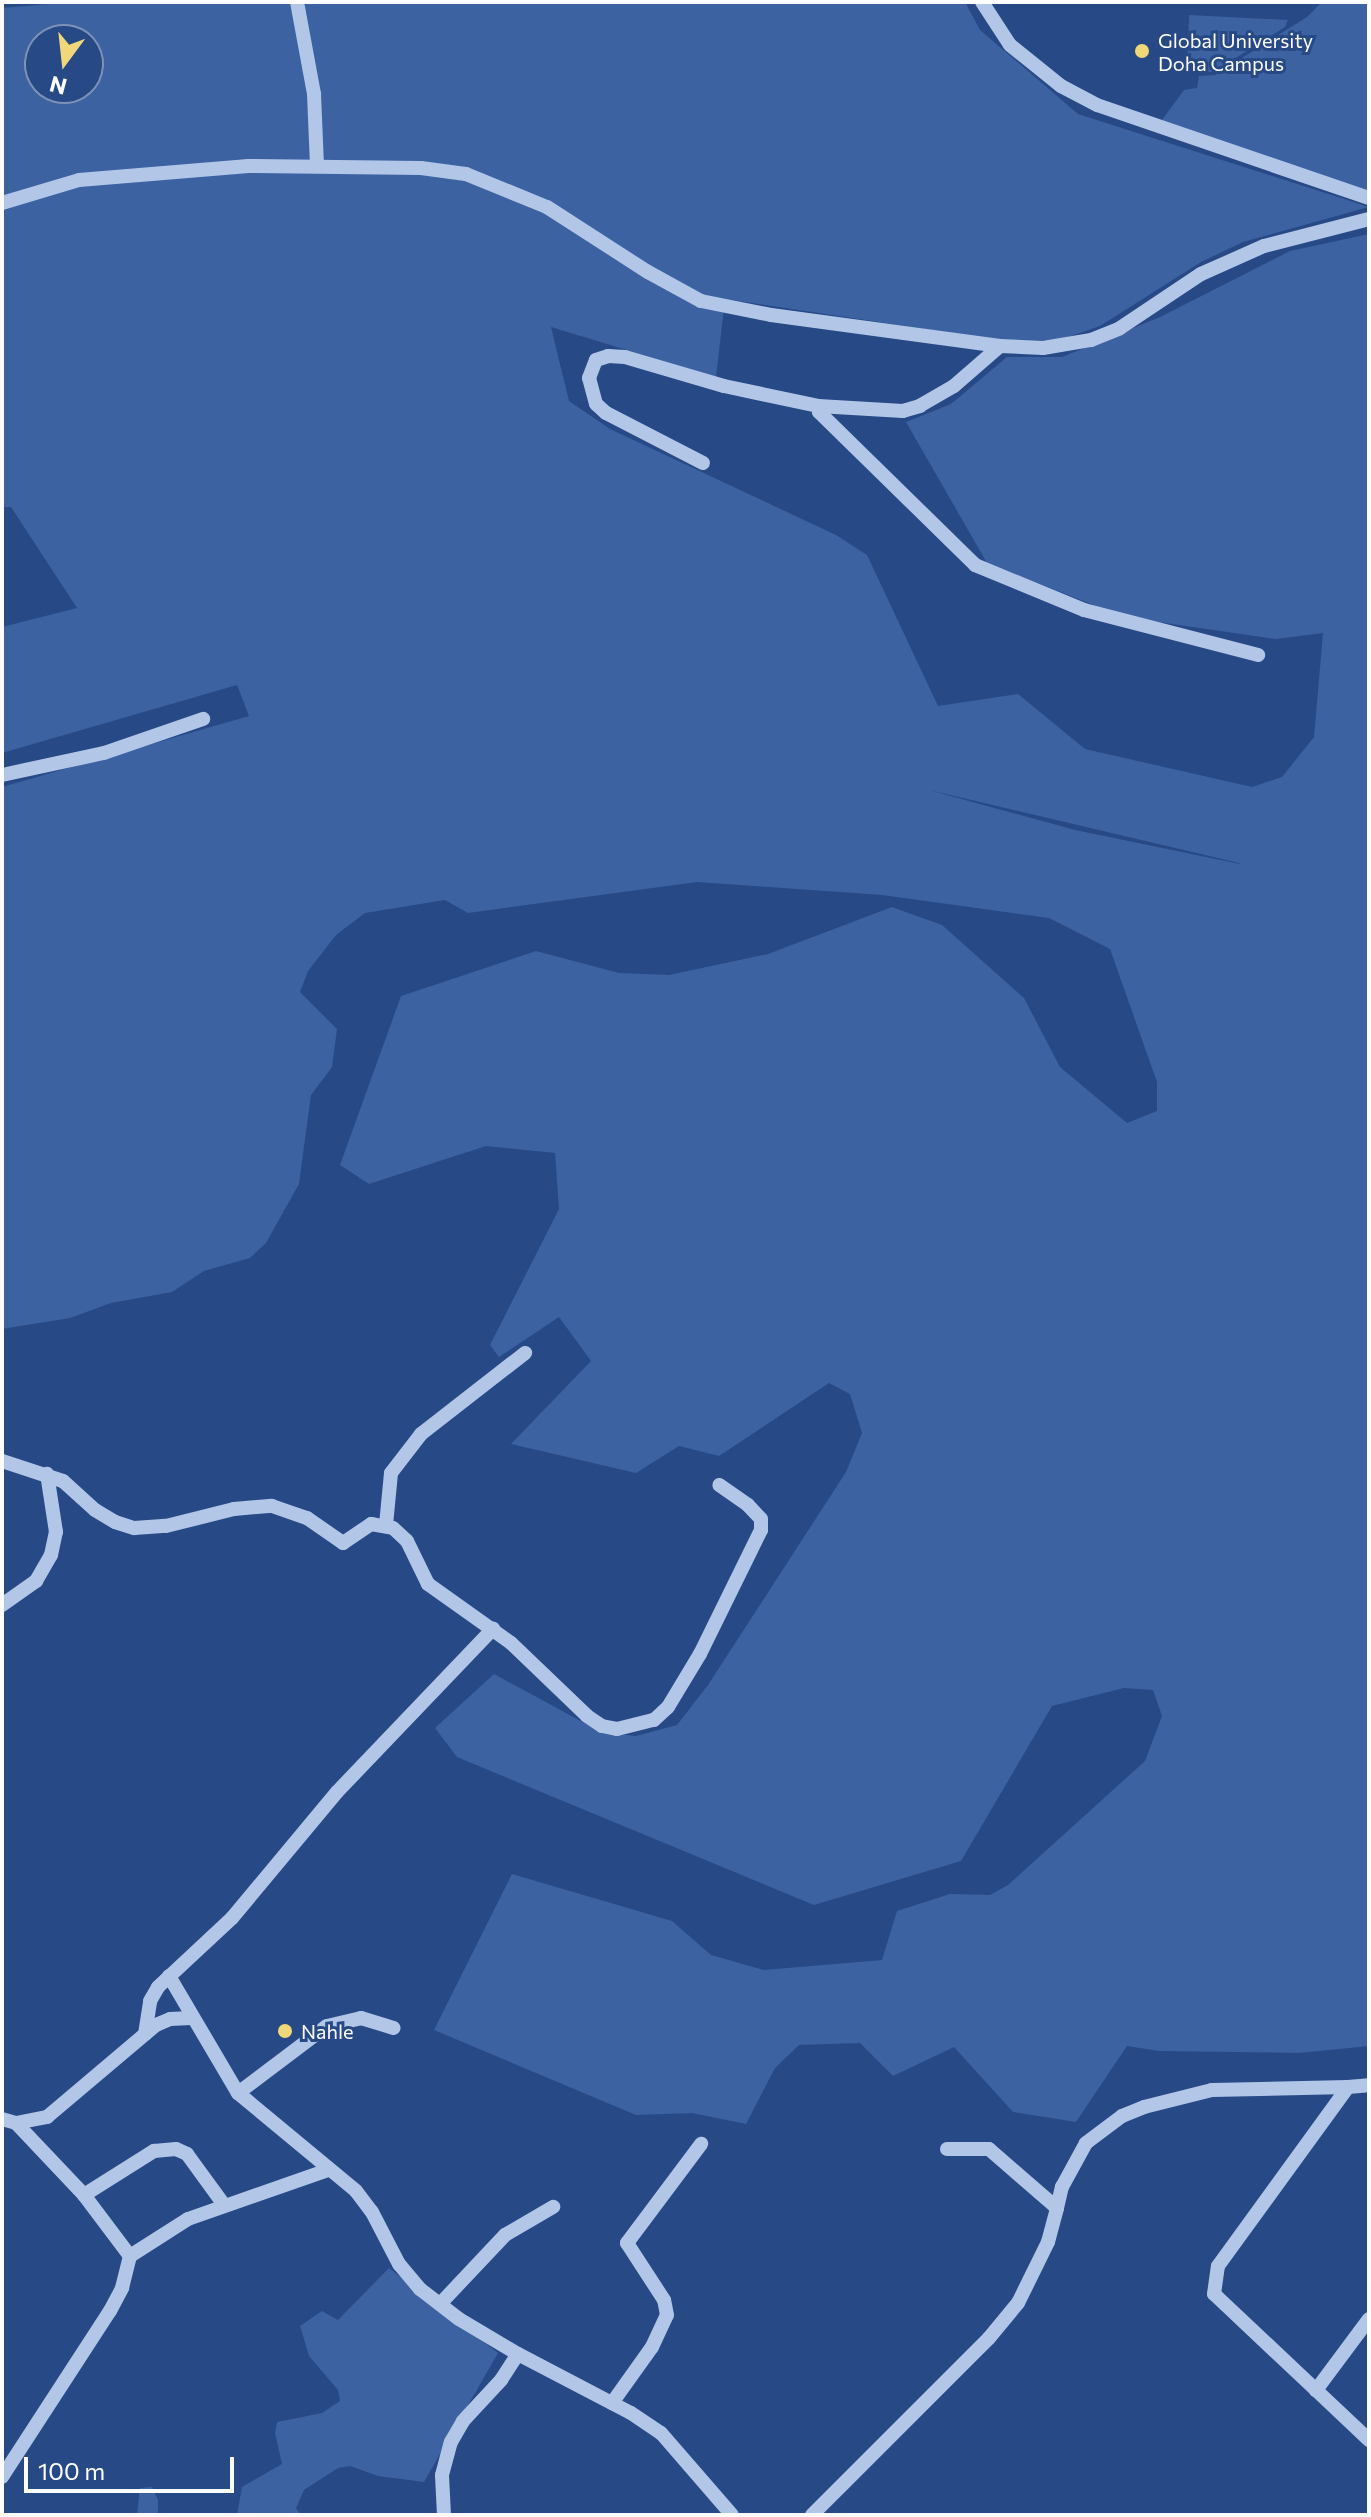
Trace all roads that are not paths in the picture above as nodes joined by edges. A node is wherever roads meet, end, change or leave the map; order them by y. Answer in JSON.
{"nodes":[{"id":1,"x":297,"y":2,"type":"edge"},
{"id":2,"x":982,"y":2,"type":"edge"},
{"id":3,"x":317,"y":166,"type":"junction"},
{"id":4,"x":1369,"y":198,"type":"edge"},
{"id":5,"x":2,"y":203,"type":"edge"},
{"id":6,"x":1369,"y":219,"type":"edge"},
{"id":7,"x":1000,"y":346,"type":"junction"},
{"id":8,"x":818,"y":406,"type":"junction"},
{"id":9,"x":703,"y":463,"type":"dead end"},
{"id":10,"x":1258,"y":655,"type":"dead end"},
{"id":11,"x":203,"y":719,"type":"dead end"},
{"id":12,"x":2,"y":775,"type":"edge"},
{"id":13,"x":525,"y":1353,"type":"dead end"},
{"id":14,"x":2,"y":1461,"type":"edge"},
{"id":15,"x":47,"y":1474,"type":"junction"},
{"id":16,"x":719,"y":1485,"type":"dead end"},
{"id":17,"x":386,"y":1525,"type":"junction"},
{"id":18,"x":2,"y":1605,"type":"edge"},
{"id":19,"x":493,"y":1629,"type":"junction"},
{"id":20,"x":169,"y":1976,"type":"junction"},
{"id":21,"x":191,"y":2018,"type":"junction"},
{"id":22,"x":394,"y":2028,"type":"dead end"},
{"id":23,"x":145,"y":2034,"type":"junction"},
{"id":24,"x":1369,"y":2085,"type":"edge"},
{"id":25,"x":1348,"y":2087,"type":"junction"},
{"id":26,"x":238,"y":2093,"type":"junction"},
{"id":27,"x":9,"y":2121,"type":"edge"},
{"id":28,"x":701,"y":2144,"type":"dead end"},
{"id":29,"x":947,"y":2149,"type":"dead end"},
{"id":30,"x":328,"y":2170,"type":"junction"},
{"id":31,"x":84,"y":2195,"type":"junction"},
{"id":32,"x":224,"y":2205,"type":"junction"},
{"id":33,"x":553,"y":2207,"type":"dead end"},
{"id":34,"x":1057,"y":2208,"type":"junction"},
{"id":35,"x":130,"y":2256,"type":"junction"},
{"id":36,"x":440,"y":2304,"type":"junction"},
{"id":37,"x":1369,"y":2319,"type":"edge"},
{"id":38,"x":518,"y":2354,"type":"junction"},
{"id":39,"x":1316,"y":2390,"type":"junction"},
{"id":40,"x":612,"y":2403,"type":"junction"},
{"id":41,"x":1369,"y":2440,"type":"edge"},
{"id":42,"x":2,"y":2477,"type":"edge"},
{"id":43,"x":444,"y":2515,"type":"edge"},
{"id":44,"x":732,"y":2515,"type":"edge"},
{"id":45,"x":812,"y":2515,"type":"edge"}],
"edges":[{"from":1,"to":3,"type":"street"},
{"from":2,"to":4,"type":"street"},
{"from":3,"to":5,"type":"street"},
{"from":3,"to":7,"type":"street"},
{"from":6,"to":7,"type":"street"},
{"from":7,"to":8,"type":"street"},
{"from":8,"to":9,"type":"street"},
{"from":8,"to":10,"type":"street"},
{"from":11,"to":12,"type":"street"},
{"from":13,"to":17,"type":"street"},
{"from":14,"to":15,"type":"street"},
{"from":15,"to":17,"type":"street"},
{"from":15,"to":18,"type":"street"},
{"from":16,"to":19,"type":"street"},
{"from":17,"to":19,"type":"street"},
{"from":19,"to":20,"type":"street"},
{"from":20,"to":21,"type":"street"},
{"from":20,"to":23,"type":"street"},
{"from":21,"to":23,"type":"street"},
{"from":21,"to":26,"type":"street"},
{"from":22,"to":26,"type":"street"},
{"from":23,"to":27,"type":"street"},
{"from":24,"to":25,"type":"street"},
{"from":25,"to":34,"type":"street"},
{"from":25,"to":39,"type":"street"},
{"from":26,"to":30,"type":"street"},
{"from":27,"to":31,"type":"street"},
{"from":28,"to":40,"type":"street"},
{"from":29,"to":34,"type":"street"},
{"from":30,"to":32,"type":"street"},
{"from":30,"to":36,"type":"street"},
{"from":31,"to":32,"type":"street"},
{"from":31,"to":35,"type":"street"},
{"from":32,"to":35,"type":"street"},
{"from":33,"to":36,"type":"street"},
{"from":34,"to":45,"type":"street"},
{"from":35,"to":42,"type":"street"},
{"from":36,"to":38,"type":"street"},
{"from":37,"to":39,"type":"street"},
{"from":38,"to":40,"type":"street"},
{"from":38,"to":43,"type":"street"},
{"from":39,"to":41,"type":"street"},
{"from":40,"to":44,"type":"street"}]}
